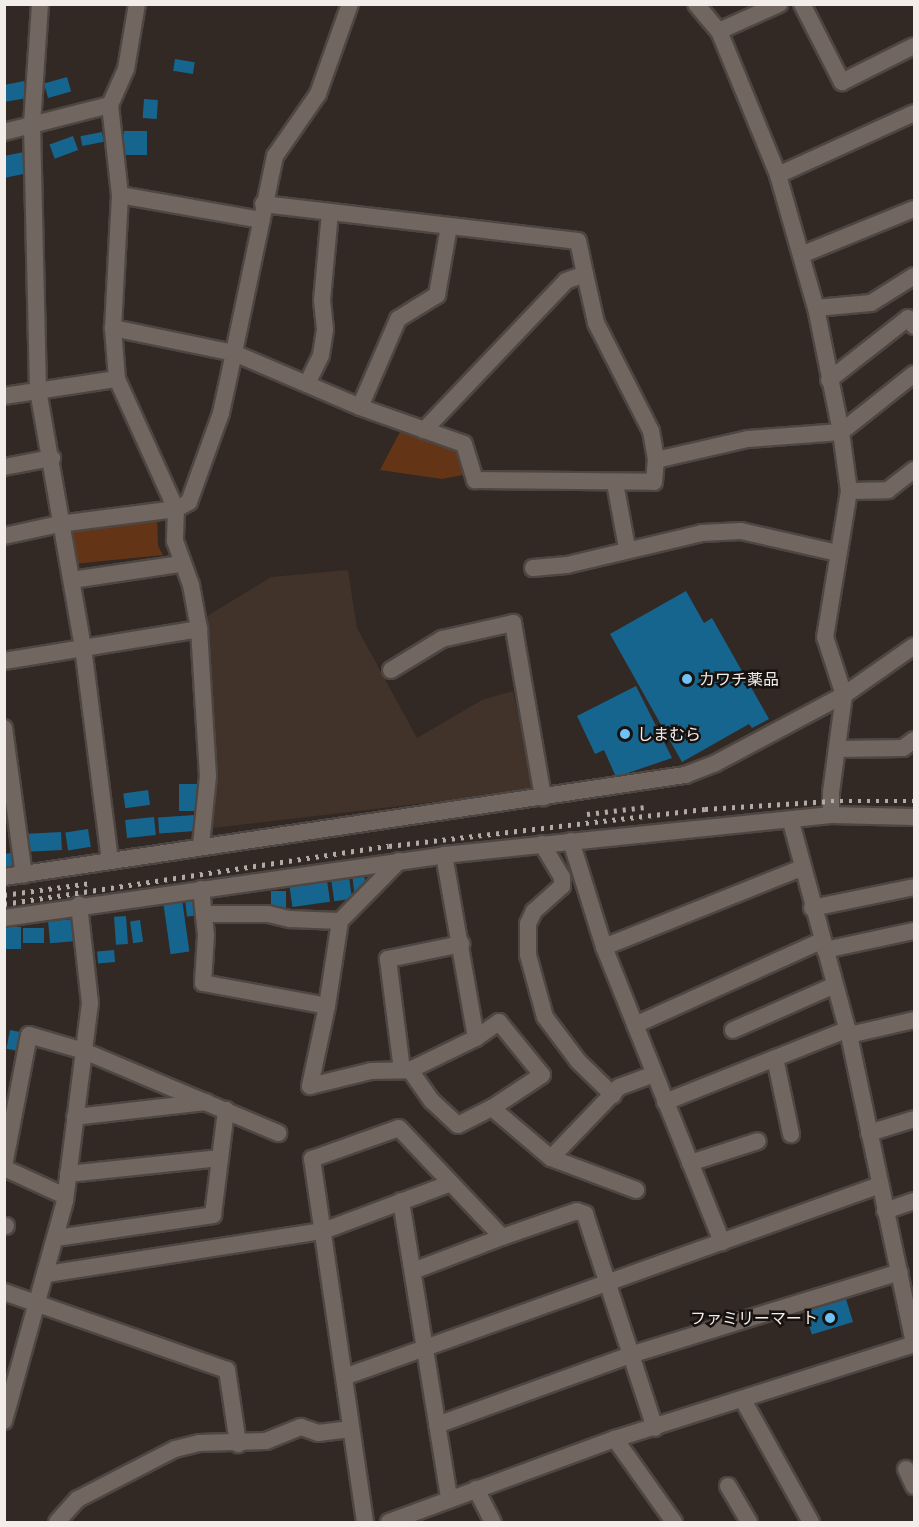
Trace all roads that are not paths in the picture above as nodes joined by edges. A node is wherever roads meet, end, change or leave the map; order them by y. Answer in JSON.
{"nodes":[{"id":1,"x":40,"y":4,"type":"edge"},
{"id":2,"x":137,"y":4,"type":"edge"},
{"id":3,"x":350,"y":4,"type":"edge"},
{"id":4,"x":696,"y":4,"type":"edge"},
{"id":5,"x":779,"y":4,"type":"edge"},
{"id":6,"x":802,"y":4,"type":"edge"},
{"id":7,"x":718,"y":31,"type":"junction"},
{"id":8,"x":915,"y":46,"type":"edge"},
{"id":9,"x":110,"y":105,"type":"junction"},
{"id":10,"x":915,"y":113,"type":"edge"},
{"id":11,"x":32,"y":125,"type":"junction"},
{"id":12,"x":4,"y":132,"type":"edge"},
{"id":13,"x":778,"y":175,"type":"junction"},
{"id":14,"x":120,"y":195,"type":"junction"},
{"id":15,"x":915,"y":209,"type":"edge"},
{"id":16,"x":262,"y":212,"type":"junction"},
{"id":17,"x":330,"y":212,"type":"junction"},
{"id":18,"x":449,"y":226,"type":"junction"},
{"id":19,"x":801,"y":255,"type":"junction"},
{"id":20,"x":585,"y":274,"type":"junction"},
{"id":21,"x":915,"y":276,"type":"edge"},
{"id":22,"x":816,"y":308,"type":"junction"},
{"id":23,"x":915,"y":326,"type":"edge"},
{"id":24,"x":113,"y":328,"type":"junction"},
{"id":25,"x":234,"y":353,"type":"junction"},
{"id":26,"x":915,"y":374,"type":"edge"},
{"id":27,"x":117,"y":379,"type":"junction"},
{"id":28,"x":829,"y":380,"type":"junction"},
{"id":29,"x":307,"y":384,"type":"junction"},
{"id":30,"x":38,"y":390,"type":"junction"},
{"id":31,"x":4,"y":396,"type":"edge"},
{"id":32,"x":360,"y":407,"type":"junction"},
{"id":33,"x":424,"y":430,"type":"junction"},
{"id":34,"x":841,"y":432,"type":"junction"},
{"id":35,"x":52,"y":458,"type":"junction"},
{"id":36,"x":656,"y":460,"type":"junction"},
{"id":37,"x":4,"y":467,"type":"edge"},
{"id":38,"x":915,"y":470,"type":"edge"},
{"id":39,"x":615,"y":483,"type":"junction"},
{"id":40,"x":849,"y":491,"type":"junction"},
{"id":41,"x":177,"y":509,"type":"junction"},
{"id":42,"x":59,"y":524,"type":"junction"},
{"id":43,"x":4,"y":537,"type":"edge"},
{"id":44,"x":627,"y":548,"type":"junction"},
{"id":45,"x":838,"y":554,"type":"junction"},
{"id":46,"x":181,"y":564,"type":"junction"},
{"id":47,"x":533,"y":568,"type":"dead end"},
{"id":48,"x":72,"y":580,"type":"junction"},
{"id":49,"x":199,"y":630,"type":"junction"},
{"id":50,"x":915,"y":646,"type":"edge"},
{"id":51,"x":83,"y":647,"type":"junction"},
{"id":52,"x":4,"y":661,"type":"edge"},
{"id":53,"x":391,"y":670,"type":"dead end"},
{"id":54,"x":844,"y":695,"type":"junction"},
{"id":55,"x":4,"y":728,"type":"edge"},
{"id":56,"x":915,"y":740,"type":"edge"},
{"id":57,"x":839,"y":748,"type":"junction"},
{"id":58,"x":543,"y":797,"type":"junction"},
{"id":59,"x":831,"y":815,"type":"junction"},
{"id":60,"x":915,"y":817,"type":"edge"},
{"id":61,"x":791,"y":822,"type":"junction"},
{"id":62,"x":571,"y":840,"type":"junction"},
{"id":63,"x":543,"y":844,"type":"junction"},
{"id":64,"x":201,"y":845,"type":"junction"},
{"id":65,"x":444,"y":855,"type":"junction"},
{"id":66,"x":110,"y":860,"type":"junction"},
{"id":67,"x":399,"y":861,"type":"junction"},
{"id":68,"x":802,"y":868,"type":"junction"},
{"id":69,"x":24,"y":874,"type":"junction"},
{"id":70,"x":4,"y":877,"type":"edge"},
{"id":71,"x":915,"y":887,"type":"edge"},
{"id":72,"x":201,"y":889,"type":"junction"},
{"id":73,"x":79,"y":905,"type":"junction"},
{"id":74,"x":812,"y":908,"type":"junction"},
{"id":75,"x":204,"y":914,"type":"junction"},
{"id":76,"x":4,"y":918,"type":"edge"},
{"id":77,"x":340,"y":921,"type":"junction"},
{"id":78,"x":915,"y":931,"type":"edge"},
{"id":79,"x":461,"y":944,"type":"junction"},
{"id":80,"x":824,"y":945,"type":"junction"},
{"id":81,"x":604,"y":947,"type":"junction"},
{"id":82,"x":836,"y":985,"type":"junction"},
{"id":83,"x":327,"y":1006,"type":"junction"},
{"id":84,"x":915,"y":1020,"type":"edge"},
{"id":85,"x":635,"y":1025,"type":"junction"},
{"id":86,"x":733,"y":1030,"type":"dead end"},
{"id":87,"x":849,"y":1032,"type":"junction"},
{"id":88,"x":476,"y":1038,"type":"junction"},
{"id":89,"x":84,"y":1051,"type":"junction"},
{"id":90,"x":775,"y":1058,"type":"junction"},
{"id":91,"x":406,"y":1070,"type":"junction"},
{"id":92,"x":654,"y":1074,"type":"junction"},
{"id":93,"x":613,"y":1095,"type":"junction"},
{"id":94,"x":207,"y":1102,"type":"junction"},
{"id":95,"x":665,"y":1102,"type":"junction"},
{"id":96,"x":492,"y":1108,"type":"junction"},
{"id":97,"x":226,"y":1110,"type":"junction"},
{"id":98,"x":75,"y":1118,"type":"junction"},
{"id":99,"x":915,"y":1119,"type":"edge"},
{"id":100,"x":278,"y":1133,"type":"dead end"},
{"id":101,"x":869,"y":1133,"type":"junction"},
{"id":102,"x":791,"y":1134,"type":"dead end"},
{"id":103,"x":758,"y":1141,"type":"dead end"},
{"id":104,"x":220,"y":1158,"type":"junction"},
{"id":105,"x":551,"y":1158,"type":"junction"},
{"id":106,"x":690,"y":1163,"type":"junction"},
{"id":107,"x":4,"y":1167,"type":"edge"},
{"id":108,"x":68,"y":1174,"type":"junction"},
{"id":109,"x":449,"y":1184,"type":"junction"},
{"id":110,"x":880,"y":1185,"type":"junction"},
{"id":111,"x":636,"y":1190,"type":"dead end"},
{"id":112,"x":65,"y":1196,"type":"junction"},
{"id":113,"x":915,"y":1201,"type":"edge"},
{"id":114,"x":401,"y":1202,"type":"junction"},
{"id":115,"x":885,"y":1211,"type":"junction"},
{"id":116,"x":322,"y":1231,"type":"junction"},
{"id":117,"x":502,"y":1237,"type":"junction"},
{"id":118,"x":56,"y":1238,"type":"junction"},
{"id":119,"x":722,"y":1242,"type":"junction"},
{"id":120,"x":413,"y":1271,"type":"junction"},
{"id":121,"x":899,"y":1272,"type":"junction"},
{"id":122,"x":47,"y":1274,"type":"junction"},
{"id":123,"x":606,"y":1283,"type":"junction"},
{"id":124,"x":4,"y":1292,"type":"edge"},
{"id":125,"x":35,"y":1301,"type":"junction"},
{"id":126,"x":914,"y":1344,"type":"edge"},
{"id":127,"x":425,"y":1348,"type":"junction"},
{"id":128,"x":630,"y":1355,"type":"junction"},
{"id":129,"x":344,"y":1377,"type":"junction"},
{"id":130,"x":743,"y":1400,"type":"junction"},
{"id":131,"x":4,"y":1421,"type":"edge"},
{"id":132,"x":437,"y":1425,"type":"junction"},
{"id":133,"x":655,"y":1428,"type":"junction"},
{"id":134,"x":351,"y":1429,"type":"junction"},
{"id":135,"x":615,"y":1439,"type":"junction"},
{"id":136,"x":238,"y":1444,"type":"junction"},
{"id":137,"x":906,"y":1469,"type":"dead end"},
{"id":138,"x":728,"y":1486,"type":"dead end"},
{"id":139,"x":915,"y":1486,"type":"edge"},
{"id":140,"x":476,"y":1489,"type":"junction"},
{"id":141,"x":449,"y":1499,"type":"junction"},
{"id":142,"x":57,"y":1522,"type":"edge"},
{"id":143,"x":365,"y":1522,"type":"edge"},
{"id":144,"x":389,"y":1522,"type":"edge"},
{"id":145,"x":493,"y":1522,"type":"edge"},
{"id":146,"x":674,"y":1522,"type":"edge"},
{"id":147,"x":748,"y":1522,"type":"edge"},
{"id":148,"x":811,"y":1522,"type":"edge"}],
"edges":[{"from":1,"to":11,"type":"street"},
{"from":2,"to":9,"type":"street"},
{"from":3,"to":16,"type":"street"},
{"from":4,"to":7,"type":"street"},
{"from":5,"to":7,"type":"street"},
{"from":6,"to":8,"type":"street"},
{"from":7,"to":13,"type":"street"},
{"from":9,"to":11,"type":"street"},
{"from":9,"to":14,"type":"street"},
{"from":10,"to":13,"type":"street"},
{"from":11,"to":12,"type":"street"},
{"from":11,"to":30,"type":"street"},
{"from":13,"to":19,"type":"street"},
{"from":14,"to":16,"type":"street"},
{"from":14,"to":24,"type":"street"},
{"from":15,"to":19,"type":"street"},
{"from":16,"to":17,"type":"street"},
{"from":16,"to":25,"type":"street"},
{"from":17,"to":18,"type":"street"},
{"from":17,"to":29,"type":"street"},
{"from":18,"to":20,"type":"street"},
{"from":18,"to":32,"type":"street"},
{"from":19,"to":22,"type":"street"},
{"from":20,"to":33,"type":"street"},
{"from":20,"to":36,"type":"street"},
{"from":21,"to":22,"type":"street"},
{"from":22,"to":28,"type":"street"},
{"from":23,"to":28,"type":"street"},
{"from":24,"to":25,"type":"street"},
{"from":24,"to":27,"type":"street"},
{"from":25,"to":29,"type":"street"},
{"from":25,"to":41,"type":"street"},
{"from":26,"to":34,"type":"street"},
{"from":27,"to":30,"type":"street"},
{"from":27,"to":41,"type":"street"},
{"from":28,"to":34,"type":"street"},
{"from":29,"to":32,"type":"street"},
{"from":30,"to":31,"type":"street"},
{"from":30,"to":35,"type":"street"},
{"from":32,"to":33,"type":"street"},
{"from":33,"to":39,"type":"street"},
{"from":34,"to":36,"type":"street"},
{"from":34,"to":40,"type":"street"},
{"from":35,"to":37,"type":"street"},
{"from":35,"to":42,"type":"street"},
{"from":36,"to":39,"type":"street"},
{"from":38,"to":40,"type":"street"},
{"from":39,"to":44,"type":"street"},
{"from":40,"to":45,"type":"street"},
{"from":41,"to":42,"type":"street"},
{"from":41,"to":46,"type":"street"},
{"from":42,"to":43,"type":"street"},
{"from":42,"to":48,"type":"street"},
{"from":44,"to":45,"type":"street"},
{"from":44,"to":47,"type":"street"},
{"from":45,"to":54,"type":"street"},
{"from":46,"to":48,"type":"street"},
{"from":46,"to":49,"type":"street"},
{"from":48,"to":51,"type":"street"},
{"from":49,"to":51,"type":"street"},
{"from":49,"to":64,"type":"street"},
{"from":50,"to":54,"type":"street"},
{"from":51,"to":52,"type":"street"},
{"from":51,"to":66,"type":"street"},
{"from":53,"to":58,"type":"street"},
{"from":54,"to":57,"type":"street"},
{"from":54,"to":58,"type":"street"},
{"from":55,"to":69,"type":"street"},
{"from":56,"to":57,"type":"street"},
{"from":57,"to":59,"type":"street"},
{"from":58,"to":64,"type":"street"},
{"from":59,"to":60,"type":"street"},
{"from":59,"to":61,"type":"street"},
{"from":61,"to":62,"type":"street"},
{"from":61,"to":68,"type":"street"},
{"from":62,"to":63,"type":"street"},
{"from":62,"to":81,"type":"street"},
{"from":63,"to":65,"type":"street"},
{"from":63,"to":93,"type":"street"},
{"from":64,"to":66,"type":"street"},
{"from":65,"to":67,"type":"street"},
{"from":65,"to":79,"type":"street"},
{"from":66,"to":69,"type":"street"},
{"from":67,"to":72,"type":"street"},
{"from":67,"to":77,"type":"street"},
{"from":68,"to":74,"type":"street"},
{"from":68,"to":81,"type":"street"},
{"from":69,"to":70,"type":"street"},
{"from":71,"to":74,"type":"street"},
{"from":72,"to":73,"type":"street"},
{"from":72,"to":75,"type":"street"},
{"from":73,"to":76,"type":"street"},
{"from":73,"to":89,"type":"street"},
{"from":74,"to":80,"type":"street"},
{"from":75,"to":77,"type":"street"},
{"from":75,"to":83,"type":"street"},
{"from":77,"to":83,"type":"street"},
{"from":78,"to":80,"type":"street"},
{"from":79,"to":88,"type":"street"},
{"from":79,"to":91,"type":"street"},
{"from":80,"to":82,"type":"street"},
{"from":80,"to":85,"type":"street"},
{"from":81,"to":85,"type":"street"},
{"from":82,"to":86,"type":"street"},
{"from":82,"to":87,"type":"street"},
{"from":83,"to":91,"type":"street"},
{"from":84,"to":87,"type":"street"},
{"from":85,"to":92,"type":"street"},
{"from":87,"to":90,"type":"street"},
{"from":87,"to":101,"type":"street"},
{"from":88,"to":91,"type":"street"},
{"from":88,"to":96,"type":"street"},
{"from":89,"to":94,"type":"street"},
{"from":89,"to":98,"type":"street"},
{"from":89,"to":107,"type":"street"},
{"from":90,"to":95,"type":"street"},
{"from":90,"to":102,"type":"street"},
{"from":91,"to":96,"type":"street"},
{"from":92,"to":93,"type":"street"},
{"from":92,"to":95,"type":"street"},
{"from":93,"to":105,"type":"street"},
{"from":94,"to":97,"type":"street"},
{"from":94,"to":98,"type":"street"},
{"from":95,"to":106,"type":"street"},
{"from":96,"to":105,"type":"street"},
{"from":97,"to":100,"type":"street"},
{"from":97,"to":104,"type":"street"},
{"from":98,"to":108,"type":"street"},
{"from":99,"to":101,"type":"street"},
{"from":101,"to":110,"type":"street"},
{"from":103,"to":106,"type":"street"},
{"from":104,"to":108,"type":"street"},
{"from":104,"to":118,"type":"street"},
{"from":105,"to":111,"type":"street"},
{"from":106,"to":119,"type":"street"},
{"from":107,"to":112,"type":"street"},
{"from":108,"to":112,"type":"street"},
{"from":109,"to":114,"type":"street"},
{"from":109,"to":116,"type":"street"},
{"from":109,"to":117,"type":"street"},
{"from":110,"to":115,"type":"street"},
{"from":110,"to":119,"type":"street"},
{"from":112,"to":118,"type":"street"},
{"from":113,"to":115,"type":"street"},
{"from":114,"to":116,"type":"street"},
{"from":114,"to":120,"type":"street"},
{"from":115,"to":121,"type":"street"},
{"from":116,"to":122,"type":"street"},
{"from":116,"to":129,"type":"street"},
{"from":117,"to":120,"type":"street"},
{"from":117,"to":123,"type":"street"},
{"from":118,"to":122,"type":"street"},
{"from":119,"to":123,"type":"street"},
{"from":120,"to":127,"type":"street"},
{"from":121,"to":126,"type":"street"},
{"from":121,"to":128,"type":"street"},
{"from":122,"to":125,"type":"street"},
{"from":123,"to":127,"type":"street"},
{"from":123,"to":128,"type":"street"},
{"from":124,"to":125,"type":"street"},
{"from":125,"to":131,"type":"street"},
{"from":125,"to":136,"type":"street"},
{"from":126,"to":130,"type":"street"},
{"from":127,"to":129,"type":"street"},
{"from":127,"to":132,"type":"street"},
{"from":128,"to":132,"type":"street"},
{"from":128,"to":133,"type":"street"},
{"from":129,"to":134,"type":"street"},
{"from":130,"to":133,"type":"street"},
{"from":130,"to":148,"type":"street"},
{"from":132,"to":141,"type":"street"},
{"from":133,"to":135,"type":"street"},
{"from":134,"to":136,"type":"street"},
{"from":134,"to":143,"type":"street"},
{"from":135,"to":140,"type":"street"},
{"from":135,"to":146,"type":"street"},
{"from":136,"to":142,"type":"street"},
{"from":137,"to":139,"type":"street"},
{"from":138,"to":147,"type":"street"},
{"from":140,"to":141,"type":"street"},
{"from":140,"to":145,"type":"street"},
{"from":141,"to":144,"type":"street"}]}
